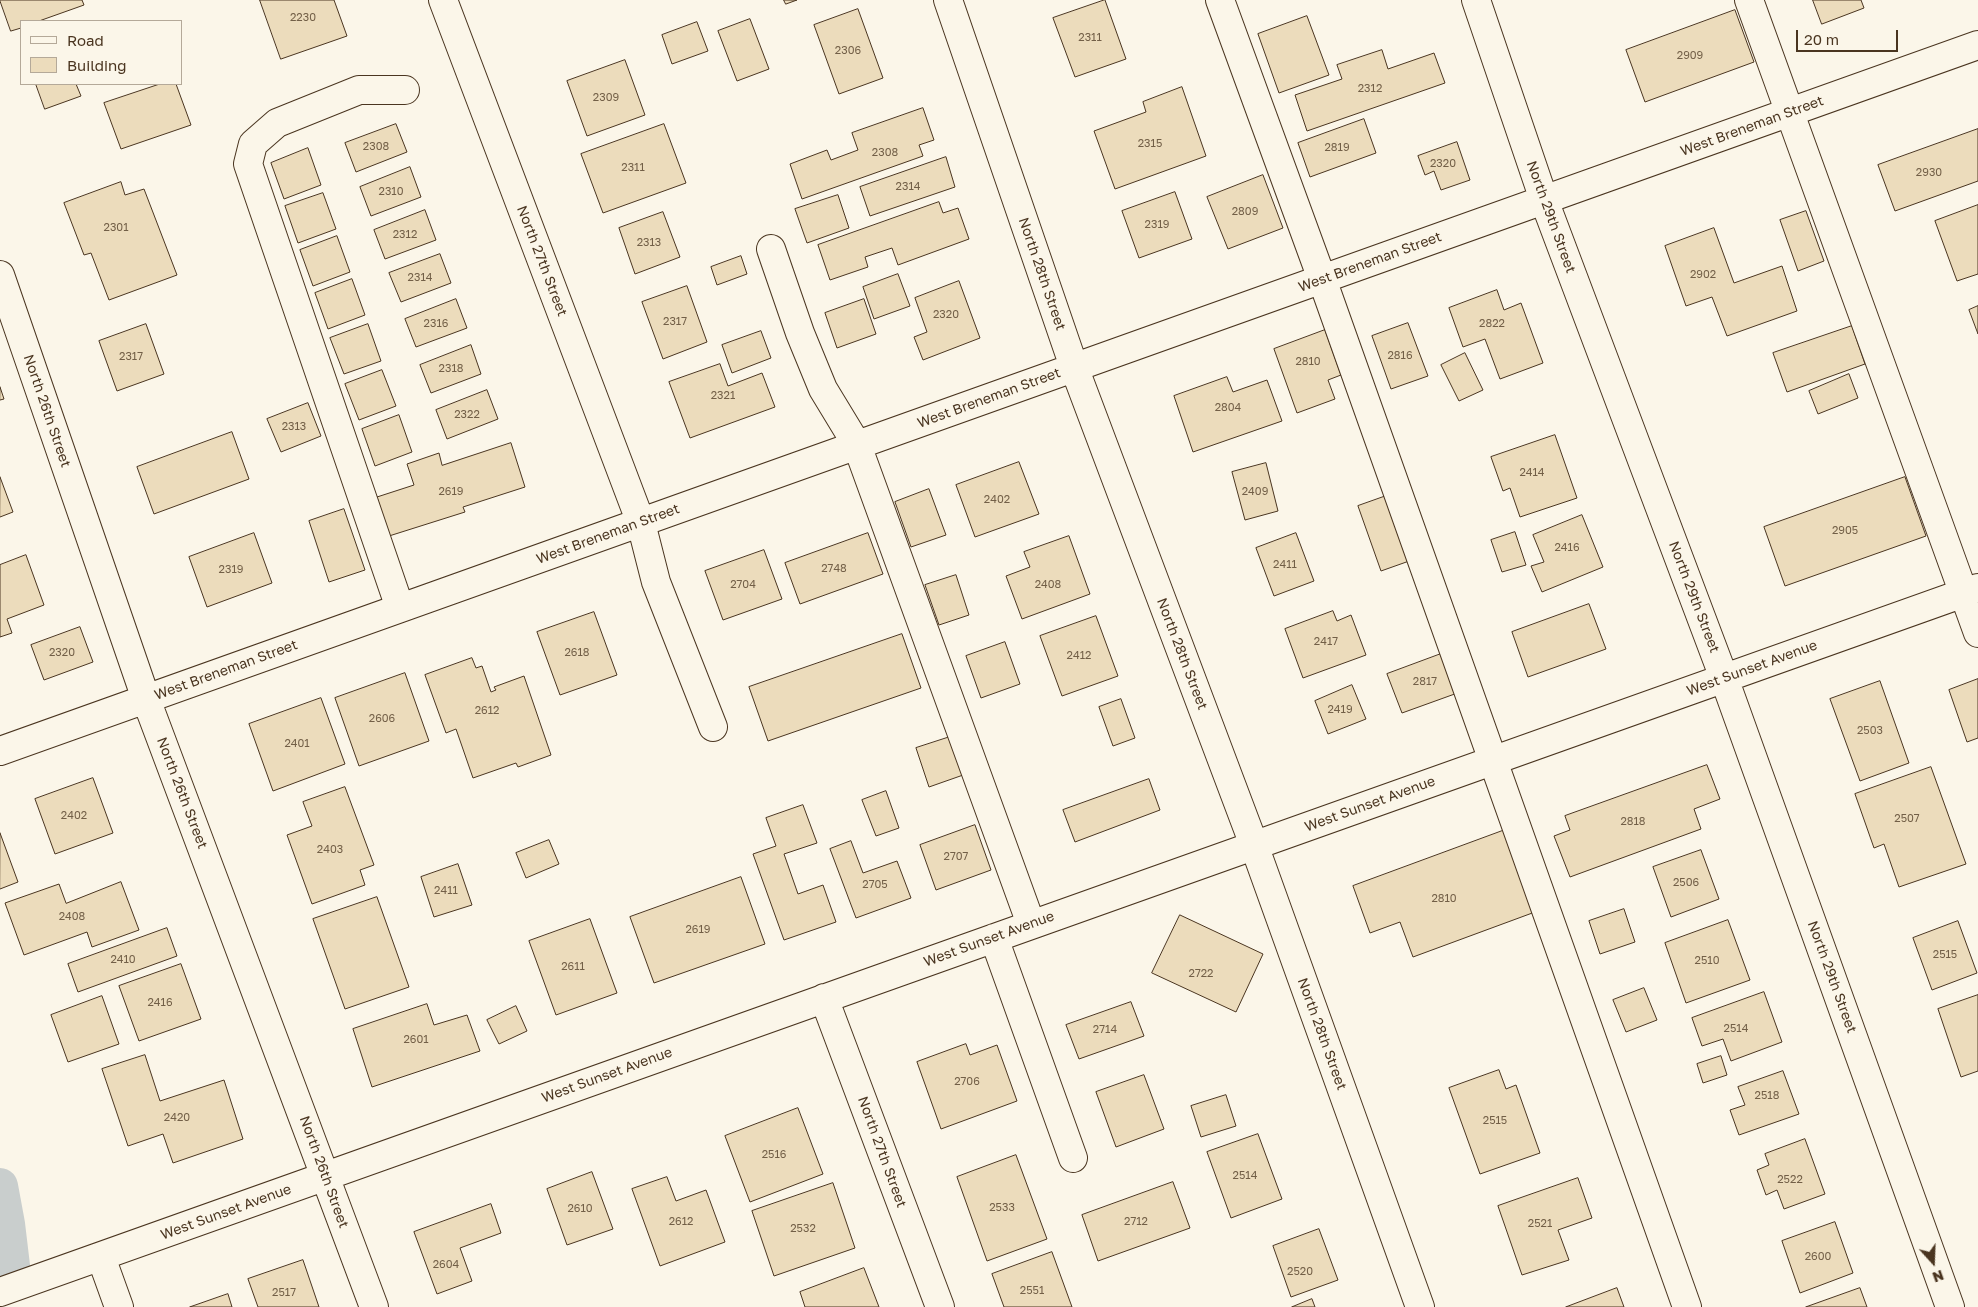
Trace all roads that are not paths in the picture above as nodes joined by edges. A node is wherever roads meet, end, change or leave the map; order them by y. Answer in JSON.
{"nodes":[{"id":1,"x":443,"y":0,"type":"edge"},
{"id":2,"x":948,"y":0,"type":"edge"},
{"id":3,"x":1220,"y":0,"type":"edge"},
{"id":4,"x":1476,"y":0,"type":"edge"},
{"id":5,"x":1749,"y":0,"type":"edge"},
{"id":6,"x":1978,"y":45,"type":"edge"},
{"id":7,"x":406,"y":90,"type":"dead end"},
{"id":8,"x":1789,"y":113,"type":"junction"},
{"id":9,"x":1544,"y":200,"type":"junction"},
{"id":10,"x":771,"y":249,"type":"dead end"},
{"id":11,"x":0,"y":275,"type":"edge"},
{"id":12,"x":1322,"y":279,"type":"junction"},
{"id":13,"x":1074,"y":367,"type":"junction"},
{"id":14,"x":857,"y":445,"type":"junction"},
{"id":15,"x":641,"y":522,"type":"junction"},
{"id":16,"x":1971,"y":590,"type":"edge"},
{"id":17,"x":400,"y":608,"type":"junction"},
{"id":18,"x":1978,"y":633,"type":"edge"},
{"id":19,"x":1724,"y":678,"type":"junction"},
{"id":20,"x":146,"y":699,"type":"junction"},
{"id":21,"x":713,"y":727,"type":"dead end"},
{"id":22,"x":0,"y":751,"type":"edge"},
{"id":23,"x":1492,"y":760,"type":"junction"},
{"id":24,"x":1254,"y":845,"type":"junction"},
{"id":25,"x":1032,"y":924,"type":"junction"},
{"id":26,"x":994,"y":938,"type":"junction"},
{"id":27,"x":824,"y":998,"type":"junction"},
{"id":28,"x":1073,"y":1158,"type":"dead end"},
{"id":29,"x":326,"y":1176,"type":"junction"},
{"id":30,"x":101,"y":1257,"type":"junction"},
{"id":31,"x":0,"y":1292,"type":"edge"},
{"id":32,"x":119,"y":1307,"type":"edge"},
{"id":33,"x":374,"y":1307,"type":"edge"},
{"id":34,"x":940,"y":1307,"type":"edge"},
{"id":35,"x":1420,"y":1307,"type":"edge"},
{"id":36,"x":1686,"y":1307,"type":"edge"},
{"id":37,"x":1950,"y":1307,"type":"edge"}],
"edges":[{"from":1,"to":15,"type":"street","name":"North 27th Street"},
{"from":2,"to":13,"type":"street","name":"North 28th Street"},
{"from":3,"to":12,"type":"street"},
{"from":4,"to":9,"type":"street","name":"North 29th Street"},
{"from":5,"to":8,"type":"street"},
{"from":6,"to":8,"type":"street","name":"West Breneman Street"},
{"from":7,"to":17,"type":"street"},
{"from":8,"to":9,"type":"street","name":"West Breneman Street"},
{"from":8,"to":16,"type":"street"},
{"from":9,"to":12,"type":"street","name":"West Breneman Street"},
{"from":9,"to":19,"type":"street","name":"North 29th Street"},
{"from":10,"to":14,"type":"street"},
{"from":11,"to":20,"type":"street","name":"North 26th Street"},
{"from":12,"to":13,"type":"street","name":"West Breneman Street"},
{"from":12,"to":23,"type":"street"},
{"from":13,"to":14,"type":"street","name":"West Breneman Street"},
{"from":13,"to":24,"type":"street","name":"North 28th Street"},
{"from":14,"to":15,"type":"street","name":"West Breneman Street"},
{"from":14,"to":25,"type":"street"},
{"from":15,"to":17,"type":"street","name":"West Breneman Street"},
{"from":15,"to":21,"type":"street","name":"North 27th Street"},
{"from":16,"to":18,"type":"street"},
{"from":16,"to":19,"type":"street","name":"West Sunset Avenue"},
{"from":17,"to":20,"type":"street","name":"West Breneman Street"},
{"from":19,"to":23,"type":"street","name":"West Sunset Avenue"},
{"from":19,"to":37,"type":"street","name":"North 29th Street"},
{"from":20,"to":22,"type":"street","name":"West Breneman Street"},
{"from":20,"to":29,"type":"street","name":"North 26th Street"},
{"from":23,"to":24,"type":"street","name":"West Sunset Avenue"},
{"from":23,"to":36,"type":"street"},
{"from":24,"to":25,"type":"street","name":"West Sunset Avenue"},
{"from":24,"to":35,"type":"street","name":"North 28th Street"},
{"from":25,"to":26,"type":"street","name":"West Sunset Avenue"},
{"from":26,"to":27,"type":"street","name":"West Sunset Avenue"},
{"from":26,"to":28,"type":"street"},
{"from":27,"to":29,"type":"street","name":"West Sunset Avenue"},
{"from":27,"to":34,"type":"street","name":"North 27th Street"},
{"from":29,"to":30,"type":"street","name":"West Sunset Avenue"},
{"from":29,"to":33,"type":"street","name":"North 26th Street"},
{"from":30,"to":31,"type":"street","name":"West Sunset Avenue"},
{"from":30,"to":32,"type":"street"}]}
